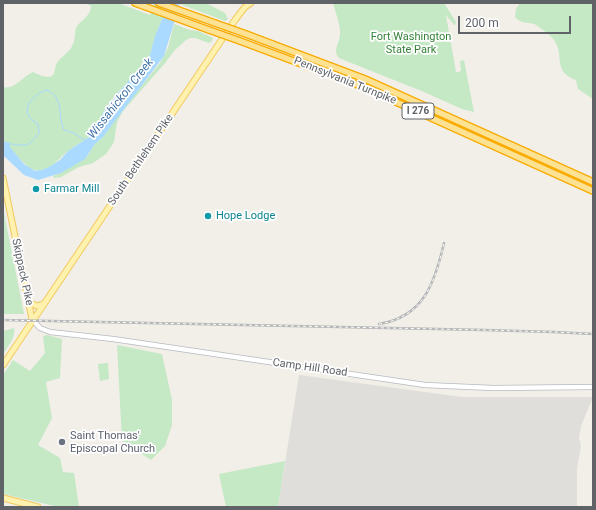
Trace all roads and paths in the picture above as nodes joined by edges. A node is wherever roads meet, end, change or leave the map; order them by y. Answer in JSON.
{"nodes":[{"id":1,"x":135,"y":3,"type":"edge"},
{"id":2,"x":159,"y":3,"type":"edge"},
{"id":3,"x":251,"y":3,"type":"edge"},
{"id":4,"x":3,"y":178,"type":"edge"},
{"id":5,"x":593,"y":182,"type":"edge"},
{"id":6,"x":593,"y":191,"type":"edge"},
{"id":7,"x":28,"y":302,"type":"junction"},
{"id":8,"x":43,"y":304,"type":"junction"},
{"id":9,"x":32,"y":320,"type":"junction"},
{"id":10,"x":3,"y":365,"type":"edge"},
{"id":11,"x":593,"y":387,"type":"edge"},
{"id":12,"x":3,"y":498,"type":"edge"},
{"id":13,"x":38,"y":507,"type":"edge"}],
"edges":[{"from":1,"to":6,"type":"highway","name":"Pennsylvania Turnpike","number":"I 276","bridge":true},
{"from":2,"to":5,"type":"highway","name":"Pennsylvania Turnpike","number":"I 276","bridge":true},
{"from":3,"to":8,"type":"main road","name":"South Bethlehem Pike"},
{"from":4,"to":7,"type":"main road","name":"Skippack Pike"},
{"from":7,"to":8,"type":"main road"},
{"from":7,"to":9,"type":"main road","name":"Skippack Pike"},
{"from":8,"to":9,"type":"main road","name":"South Bethlehem Pike"},
{"from":9,"to":10,"type":"main road","name":"South Bethlehem Pike"},
{"from":9,"to":11,"type":"street","name":"Camp Hill Road"},
{"from":12,"to":13,"type":"main road"}]}
